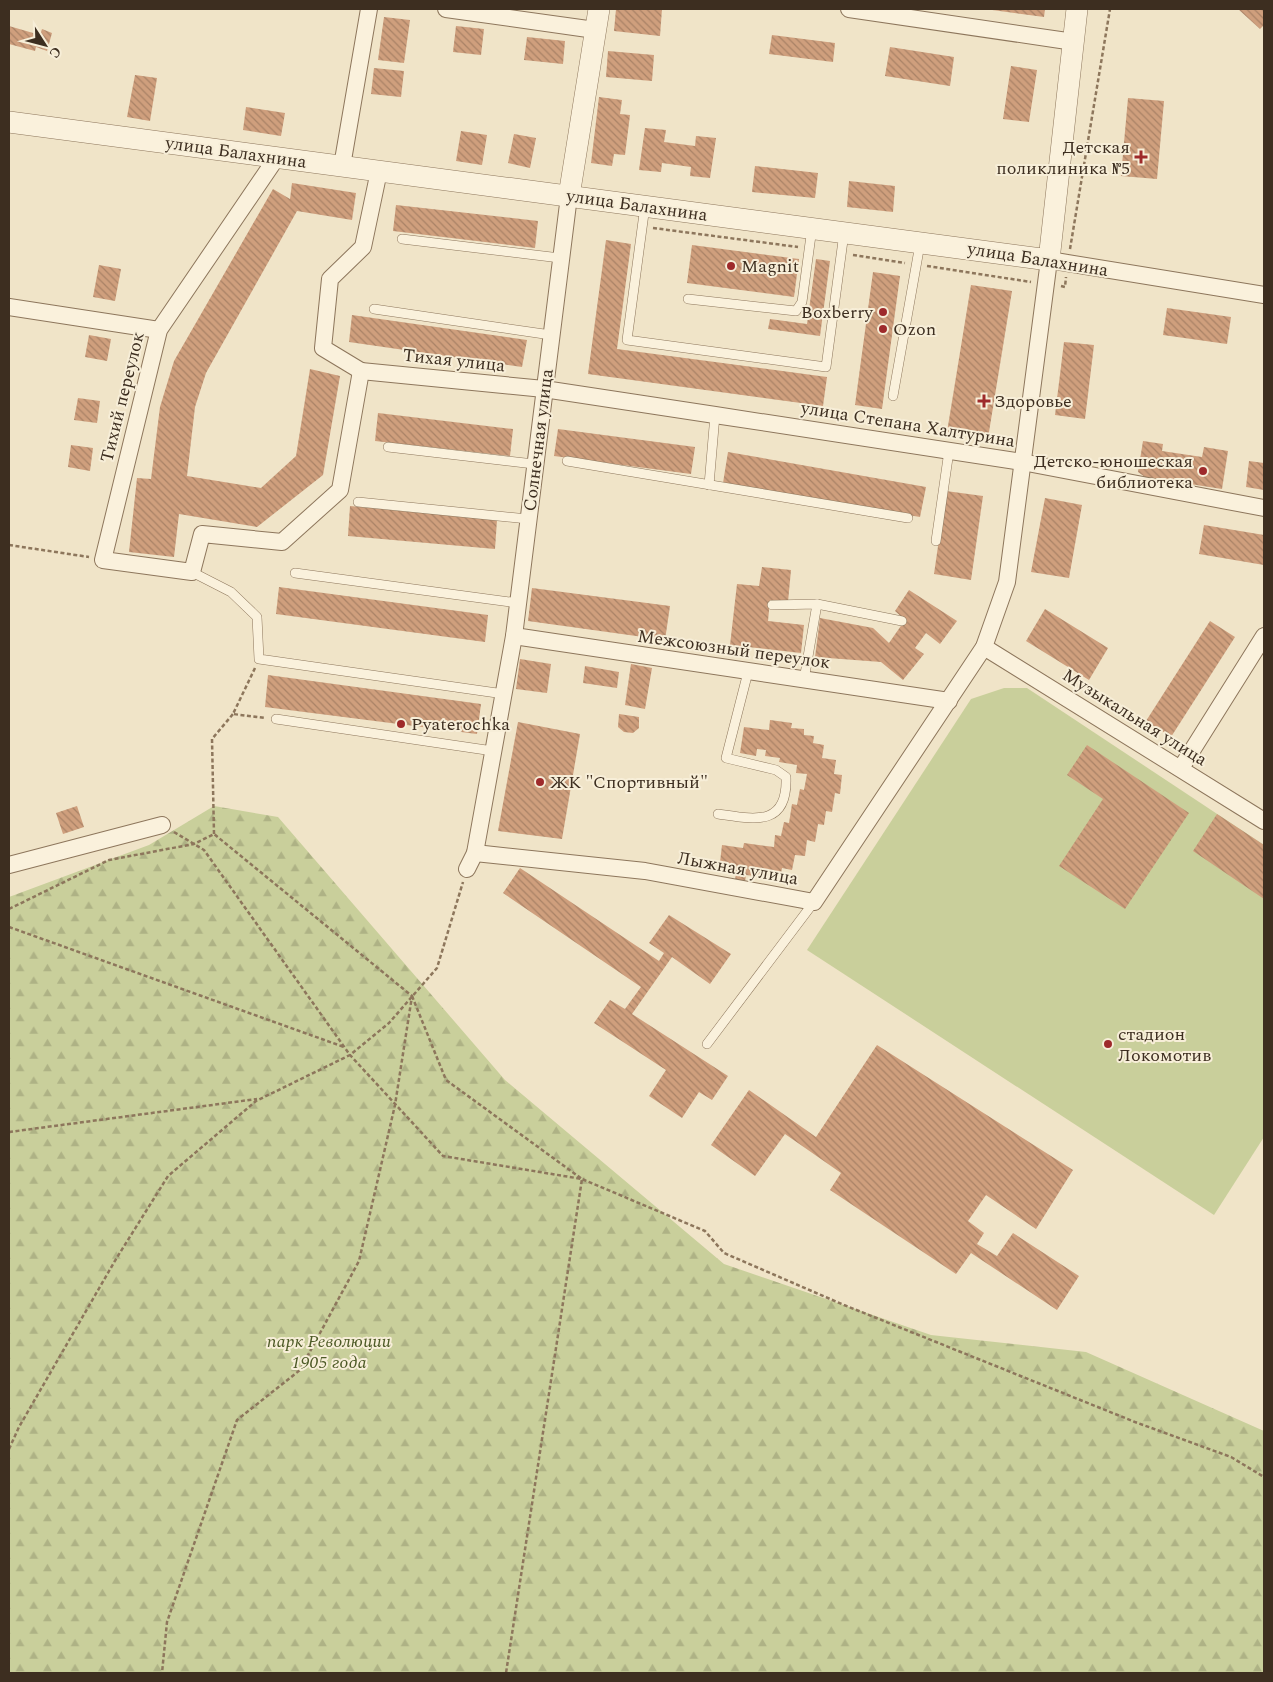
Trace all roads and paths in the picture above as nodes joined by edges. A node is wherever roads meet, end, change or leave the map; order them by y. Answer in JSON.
{"nodes":[{"id":1,"x":369,"y":9,"type":"edge"},
{"id":2,"x":446,"y":9,"type":"edge"},
{"id":3,"x":598,"y":9,"type":"edge"},
{"id":4,"x":849,"y":9,"type":"edge"},
{"id":5,"x":1077,"y":9,"type":"edge"},
{"id":6,"x":1110,"y":9,"type":"edge"},
{"id":7,"x":595,"y":30,"type":"junction"},
{"id":8,"x":1074,"y":42,"type":"junction"},
{"id":9,"x":9,"y":122,"type":"edge"},
{"id":10,"x":277,"y":157,"type":"junction"},
{"id":11,"x":342,"y":166,"type":"junction"},
{"id":12,"x":380,"y":171,"type":"junction"},
{"id":13,"x":569,"y":196,"type":"junction"},
{"id":14,"x":644,"y":216,"type":"junction"},
{"id":15,"x":810,"y":238,"type":"junction"},
{"id":16,"x":402,"y":239,"type":"dead end"},
{"id":17,"x":843,"y":242,"type":"junction"},
{"id":18,"x":921,"y":242,"type":"junction"},
{"id":19,"x":560,"y":258,"type":"junction"},
{"id":20,"x":1058,"y":261,"type":"junction"},
{"id":21,"x":917,"y":265,"type":"junction"},
{"id":22,"x":1046,"y":284,"type":"junction"},
{"id":23,"x":1264,"y":295,"type":"edge"},
{"id":24,"x":688,"y":298,"type":"dead end"},
{"id":25,"x":9,"y":307,"type":"edge"},
{"id":26,"x":374,"y":309,"type":"dead end"},
{"id":27,"x":159,"y":330,"type":"junction"},
{"id":28,"x":551,"y":335,"type":"junction"},
{"id":29,"x":361,"y":371,"type":"junction"},
{"id":30,"x":544,"y":389,"type":"junction"},
{"id":31,"x":893,"y":396,"type":"dead end"},
{"id":32,"x":715,"y":415,"type":"junction"},
{"id":33,"x":388,"y":447,"type":"dead end"},
{"id":34,"x":949,"y":451,"type":"junction"},
{"id":35,"x":567,"y":461,"type":"dead end"},
{"id":36,"x":1022,"y":462,"type":"junction"},
{"id":37,"x":534,"y":464,"type":"junction"},
{"id":38,"x":709,"y":485,"type":"junction"},
{"id":39,"x":358,"y":502,"type":"dead end"},
{"id":40,"x":1264,"y":508,"type":"edge"},
{"id":41,"x":908,"y":518,"type":"dead end"},
{"id":42,"x":528,"y":519,"type":"junction"},
{"id":43,"x":936,"y":541,"type":"dead end"},
{"id":44,"x":9,"y":545,"type":"edge"},
{"id":45,"x":103,"y":560,"type":"junction"},
{"id":46,"x":192,"y":572,"type":"junction"},
{"id":47,"x":295,"y":573,"type":"dead end"},
{"id":48,"x":518,"y":603,"type":"junction"},
{"id":49,"x":817,"y":604,"type":"junction"},
{"id":50,"x":772,"y":605,"type":"dead end"},
{"id":51,"x":902,"y":621,"type":"dead end"},
{"id":52,"x":514,"y":636,"type":"junction"},
{"id":53,"x":1264,"y":636,"type":"edge"},
{"id":54,"x":984,"y":647,"type":"junction"},
{"id":55,"x":259,"y":659,"type":"junction"},
{"id":56,"x":748,"y":672,"type":"junction"},
{"id":57,"x":804,"y":680,"type":"junction"},
{"id":58,"x":504,"y":694,"type":"junction"},
{"id":59,"x":949,"y":701,"type":"junction"},
{"id":60,"x":233,"y":714,"type":"junction"},
{"id":61,"x":276,"y":719,"type":"joint"},
{"id":62,"x":493,"y":752,"type":"junction"},
{"id":63,"x":1181,"y":768,"type":"junction"},
{"id":64,"x":718,"y":814,"type":"dead end"},
{"id":65,"x":1264,"y":821,"type":"edge"},
{"id":66,"x":162,"y":825,"type":"joint"},
{"id":67,"x":214,"y":834,"type":"junction"},
{"id":68,"x":194,"y":844,"type":"junction"},
{"id":69,"x":475,"y":853,"type":"junction"},
{"id":70,"x":9,"y":865,"type":"edge"},
{"id":71,"x":466,"y":869,"type":"joint"},
{"id":72,"x":814,"y":902,"type":"junction"},
{"id":73,"x":9,"y":909,"type":"edge"},
{"id":74,"x":9,"y":928,"type":"edge"},
{"id":75,"x":412,"y":996,"type":"junction"},
{"id":76,"x":707,"y":1044,"type":"dead end"},
{"id":77,"x":345,"y":1048,"type":"junction"},
{"id":78,"x":350,"y":1055,"type":"junction"},
{"id":79,"x":261,"y":1099,"type":"junction"},
{"id":80,"x":395,"y":1105,"type":"junction"},
{"id":81,"x":9,"y":1132,"type":"edge"},
{"id":82,"x":582,"y":1179,"type":"junction"},
{"id":83,"x":9,"y":1449,"type":"edge"},
{"id":84,"x":1264,"y":1477,"type":"edge"},
{"id":85,"x":162,"y":1673,"type":"edge"},
{"id":86,"x":506,"y":1673,"type":"edge"}],
"edges":[{"from":1,"to":11,"type":"street"},
{"from":2,"to":7,"type":"street"},
{"from":3,"to":7,"type":"street","name":"Солнечная улица"},
{"from":4,"to":8,"type":"street"},
{"from":5,"to":8,"type":"street"},
{"from":6,"to":20,"type":"path"},
{"from":7,"to":13,"type":"street","name":"Солнечная улица"},
{"from":8,"to":20,"type":"street"},
{"from":9,"to":10,"type":"street","name":"улица Балахнина"},
{"from":10,"to":11,"type":"street","name":"улица Балахнина"},
{"from":10,"to":27,"type":"street","name":"Тихий переулок"},
{"from":11,"to":12,"type":"street","name":"улица Балахнина"},
{"from":12,"to":13,"type":"street","name":"улица Балахнина"},
{"from":12,"to":29,"type":"street"},
{"from":13,"to":14,"type":"street","name":"улица Балахнина"},
{"from":13,"to":19,"type":"street","name":"Солнечная улица"},
{"from":14,"to":15,"type":"street","name":"улица Балахнина"},
{"from":14,"to":15,"type":"path"},
{"from":14,"to":17,"type":"lane"},
{"from":15,"to":17,"type":"street","name":"улица Балахнина"},
{"from":15,"to":24,"type":"lane"},
{"from":16,"to":19,"type":"lane"},
{"from":17,"to":18,"type":"street","name":"улица Балахнина"},
{"from":17,"to":21,"type":"path"},
{"from":18,"to":20,"type":"street","name":"улица Балахнина"},
{"from":18,"to":21,"type":"lane"},
{"from":19,"to":28,"type":"street","name":"Солнечная улица"},
{"from":20,"to":22,"type":"street","name":"Лыжная улица"},
{"from":20,"to":22,"type":"path"},
{"from":20,"to":23,"type":"street","name":"улица Балахнина"},
{"from":21,"to":22,"type":"path"},
{"from":21,"to":31,"type":"lane"},
{"from":22,"to":36,"type":"street","name":"Лыжная улица"},
{"from":25,"to":27,"type":"street"},
{"from":26,"to":28,"type":"lane"},
{"from":27,"to":45,"type":"street","name":"Тихий переулок"},
{"from":28,"to":30,"type":"street","name":"Солнечная улица"},
{"from":29,"to":30,"type":"street","name":"Тихая улица"},
{"from":29,"to":46,"type":"street"},
{"from":30,"to":32,"type":"street","name":"улица Степана Халтурина"},
{"from":30,"to":37,"type":"street","name":"Солнечная улица"},
{"from":32,"to":34,"type":"street","name":"улица Степана Халтурина"},
{"from":32,"to":38,"type":"lane"},
{"from":33,"to":37,"type":"lane"},
{"from":34,"to":36,"type":"street","name":"улица Степана Халтурина"},
{"from":34,"to":43,"type":"lane"},
{"from":35,"to":38,"type":"lane"},
{"from":36,"to":40,"type":"street","name":"улица Степана Халтурина"},
{"from":36,"to":54,"type":"street","name":"Лыжная улица"},
{"from":37,"to":42,"type":"street","name":"Солнечная улица"},
{"from":38,"to":41,"type":"lane"},
{"from":39,"to":42,"type":"lane"},
{"from":42,"to":48,"type":"street","name":"Солнечная улица"},
{"from":44,"to":45,"type":"path"},
{"from":45,"to":46,"type":"street"},
{"from":46,"to":55,"type":"lane"},
{"from":47,"to":48,"type":"lane"},
{"from":48,"to":52,"type":"street","name":"Солнечная улица"},
{"from":49,"to":50,"type":"lane"},
{"from":49,"to":51,"type":"lane"},
{"from":49,"to":57,"type":"lane"},
{"from":52,"to":56,"type":"street","name":"Межсоюзный переулок"},
{"from":52,"to":58,"type":"street","name":"Солнечная улица"},
{"from":53,"to":63,"type":"street"},
{"from":54,"to":59,"type":"street","name":"Лыжная улица"},
{"from":54,"to":63,"type":"street","name":"Музыкальная улица"},
{"from":55,"to":58,"type":"lane"},
{"from":55,"to":60,"type":"path"},
{"from":56,"to":57,"type":"street","name":"Межсоюзный переулок"},
{"from":56,"to":64,"type":"lane"},
{"from":57,"to":59,"type":"street","name":"Межсоюзный переулок"},
{"from":58,"to":62,"type":"street","name":"Солнечная улица"},
{"from":59,"to":72,"type":"street","name":"Лыжная улица"},
{"from":60,"to":61,"type":"path"},
{"from":60,"to":67,"type":"path"},
{"from":61,"to":62,"type":"lane"},
{"from":62,"to":69,"type":"street","name":"Солнечная улица"},
{"from":63,"to":65,"type":"street","name":"Музыкальная улица"},
{"from":66,"to":68,"type":"path"},
{"from":66,"to":70,"type":"street"},
{"from":67,"to":68,"type":"path"},
{"from":67,"to":75,"type":"path"},
{"from":68,"to":73,"type":"path"},
{"from":68,"to":77,"type":"path"},
{"from":69,"to":71,"type":"street","name":"Солнечная улица"},
{"from":69,"to":72,"type":"street","name":"Лыжная улица"},
{"from":71,"to":75,"type":"path"},
{"from":72,"to":76,"type":"lane"},
{"from":74,"to":77,"type":"path"},
{"from":75,"to":78,"type":"path"},
{"from":75,"to":80,"type":"path"},
{"from":75,"to":82,"type":"path"},
{"from":77,"to":78,"type":"path"},
{"from":78,"to":79,"type":"path"},
{"from":78,"to":80,"type":"path"},
{"from":79,"to":81,"type":"path"},
{"from":79,"to":83,"type":"path"},
{"from":80,"to":82,"type":"path"},
{"from":80,"to":85,"type":"path"},
{"from":82,"to":84,"type":"path"},
{"from":82,"to":86,"type":"path"}]}
